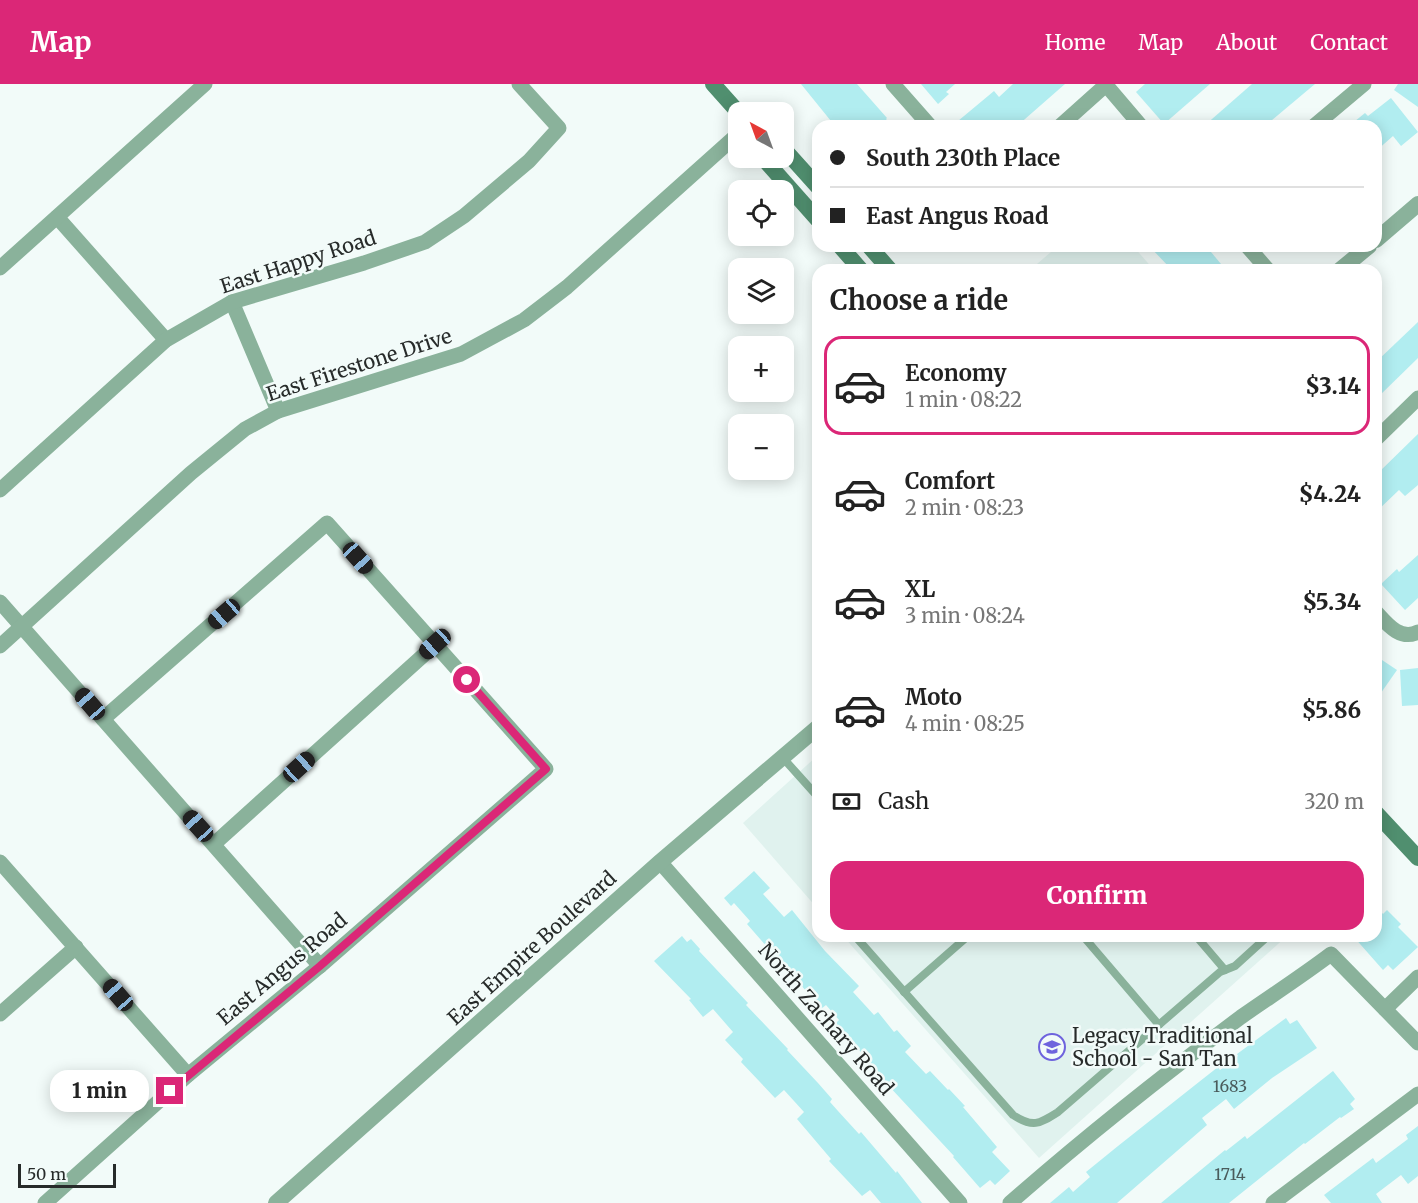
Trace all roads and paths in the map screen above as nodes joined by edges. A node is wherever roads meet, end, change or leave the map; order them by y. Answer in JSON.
{"nodes":[{"id":1,"x":205,"y":84,"type":"edge"},
{"id":2,"x":519,"y":84,"type":"edge"},
{"id":3,"x":713,"y":84,"type":"edge"},
{"id":4,"x":893,"y":84,"type":"edge"},
{"id":5,"x":1364,"y":84,"type":"edge"},
{"id":6,"x":1107,"y":85,"type":"edge"},
{"id":7,"x":729,"y":102,"type":"edge"},
{"id":8,"x":925,"y":120,"type":"edge"},
{"id":9,"x":1067,"y":120,"type":"edge"},
{"id":10,"x":1137,"y":120,"type":"edge"},
{"id":11,"x":1321,"y":120,"type":"edge"},
{"id":12,"x":728,"y":143,"type":"edge"},
{"id":13,"x":794,"y":160,"type":"edge"},
{"id":14,"x":772,"y":168,"type":"edge"},
{"id":15,"x":812,"y":180,"type":"edge"},
{"id":16,"x":1418,"y":204,"type":"edge"},
{"id":17,"x":812,"y":213,"type":"edge"},
{"id":18,"x":57,"y":217,"type":"junction"},
{"id":19,"x":1382,"y":235,"type":"edge"},
{"id":20,"x":845,"y":252,"type":"edge"},
{"id":21,"x":874,"y":252,"type":"edge"},
{"id":22,"x":1252,"y":252,"type":"edge"},
{"id":23,"x":1362,"y":252,"type":"edge"},
{"id":24,"x":856,"y":264,"type":"edge"},
{"id":25,"x":885,"y":264,"type":"edge"},
{"id":26,"x":1263,"y":264,"type":"edge"},
{"id":27,"x":1348,"y":264,"type":"edge"},
{"id":28,"x":0,"y":268,"type":"edge"},
{"id":29,"x":232,"y":302,"type":"junction"},
{"id":30,"x":166,"y":340,"type":"junction"},
{"id":31,"x":1418,"y":398,"type":"edge"},
{"id":32,"x":278,"y":411,"type":"junction"},
{"id":33,"x":1382,"y":433,"type":"edge"},
{"id":34,"x":0,"y":490,"type":"edge"},
{"id":35,"x":0,"y":602,"type":"edge"},
{"id":36,"x":1382,"y":618,"type":"edge"},
{"id":37,"x":22,"y":627,"type":"junction"},
{"id":38,"x":1415,"y":634,"type":"edge"},
{"id":39,"x":435,"y":644,"type":"junction"},
{"id":40,"x":0,"y":646,"type":"edge"},
{"id":41,"x":103,"y":719,"type":"junction"},
{"id":42,"x":812,"y":732,"type":"edge"},
{"id":43,"x":783,"y":758,"type":"junction"},
{"id":44,"x":812,"y":790,"type":"edge"},
{"id":45,"x":1382,"y":819,"type":"edge"},
{"id":46,"x":213,"y":844,"type":"junction"},
{"id":47,"x":1418,"y":858,"type":"edge"},
{"id":48,"x":0,"y":862,"type":"edge"},
{"id":49,"x":660,"y":862,"type":"junction"},
{"id":50,"x":860,"y":942,"type":"edge"},
{"id":51,"x":961,"y":942,"type":"edge"},
{"id":52,"x":1088,"y":942,"type":"edge"},
{"id":53,"x":1201,"y":942,"type":"edge"},
{"id":54,"x":1261,"y":942,"type":"edge"},
{"id":55,"x":76,"y":947,"type":"junction"},
{"id":56,"x":320,"y":966,"type":"junction"},
{"id":57,"x":1225,"y":970,"type":"junction"},
{"id":58,"x":1418,"y":977,"type":"edge"},
{"id":59,"x":904,"y":992,"type":"junction"},
{"id":60,"x":1385,"y":1009,"type":"junction"},
{"id":61,"x":0,"y":1014,"type":"edge"},
{"id":62,"x":1159,"y":1025,"type":"junction"},
{"id":63,"x":1418,"y":1043,"type":"edge"},
{"id":64,"x":188,"y":1075,"type":"junction"},
{"id":65,"x":1418,"y":1094,"type":"edge"},
{"id":66,"x":45,"y":1203,"type":"edge"},
{"id":67,"x":276,"y":1203,"type":"edge"},
{"id":68,"x":960,"y":1203,"type":"edge"},
{"id":69,"x":1010,"y":1203,"type":"edge"},
{"id":70,"x":1273,"y":1203,"type":"edge"}],
"edges":[{"from":1,"to":18,"type":"street"},
{"from":2,"to":29,"type":"street","name":"East Happy Road"},
{"from":3,"to":7,"type":"main road"},
{"from":4,"to":8,"type":"street"},
{"from":5,"to":11,"type":"street"},
{"from":6,"to":9,"type":"street"},
{"from":6,"to":10,"type":"street"},
{"from":12,"to":32,"type":"street","name":"East Firestone Drive"},
{"from":13,"to":15,"type":"main road"},
{"from":14,"to":17,"type":"main road"},
{"from":16,"to":19,"type":"street"},
{"from":18,"to":28,"type":"street"},
{"from":18,"to":30,"type":"street"},
{"from":20,"to":24,"type":"main road"},
{"from":21,"to":25,"type":"main road"},
{"from":22,"to":26,"type":"street"},
{"from":23,"to":27,"type":"street"},
{"from":29,"to":30,"type":"street","name":"East Happy Road"},
{"from":29,"to":32,"type":"street"},
{"from":30,"to":34,"type":"street","name":"East Happy Road"},
{"from":31,"to":33,"type":"street"},
{"from":32,"to":37,"type":"street","name":"East Firestone Drive"},
{"from":35,"to":37,"type":"street"},
{"from":36,"to":38,"type":"street"},
{"from":37,"to":40,"type":"street","name":"East Firestone Drive"},
{"from":37,"to":41,"type":"street"},
{"from":39,"to":41,"type":"street"},
{"from":39,"to":46,"type":"street"},
{"from":39,"to":56,"type":"street","name":"East Angus Road"},
{"from":41,"to":46,"type":"street"},
{"from":42,"to":43,"type":"street","name":"East Empire Boulevard"},
{"from":43,"to":44,"type":"lane"},
{"from":43,"to":49,"type":"street","name":"East Empire Boulevard"},
{"from":45,"to":47,"type":"main road"},
{"from":46,"to":56,"type":"street"},
{"from":48,"to":55,"type":"street"},
{"from":49,"to":67,"type":"street","name":"East Empire Boulevard"},
{"from":49,"to":68,"type":"street","name":"North Zachary Road"},
{"from":50,"to":59,"type":"lane"},
{"from":51,"to":59,"type":"lane"},
{"from":52,"to":62,"type":"lane"},
{"from":53,"to":57,"type":"lane"},
{"from":54,"to":57,"type":"lane"},
{"from":55,"to":61,"type":"street"},
{"from":55,"to":64,"type":"street"},
{"from":56,"to":64,"type":"street","name":"East Angus Road"},
{"from":57,"to":62,"type":"lane"},
{"from":58,"to":60,"type":"street"},
{"from":59,"to":62,"type":"lane"},
{"from":60,"to":63,"type":"street"},
{"from":60,"to":69,"type":"street"},
{"from":64,"to":66,"type":"street","name":"East Angus Road"},
{"from":65,"to":70,"type":"street"}]}
